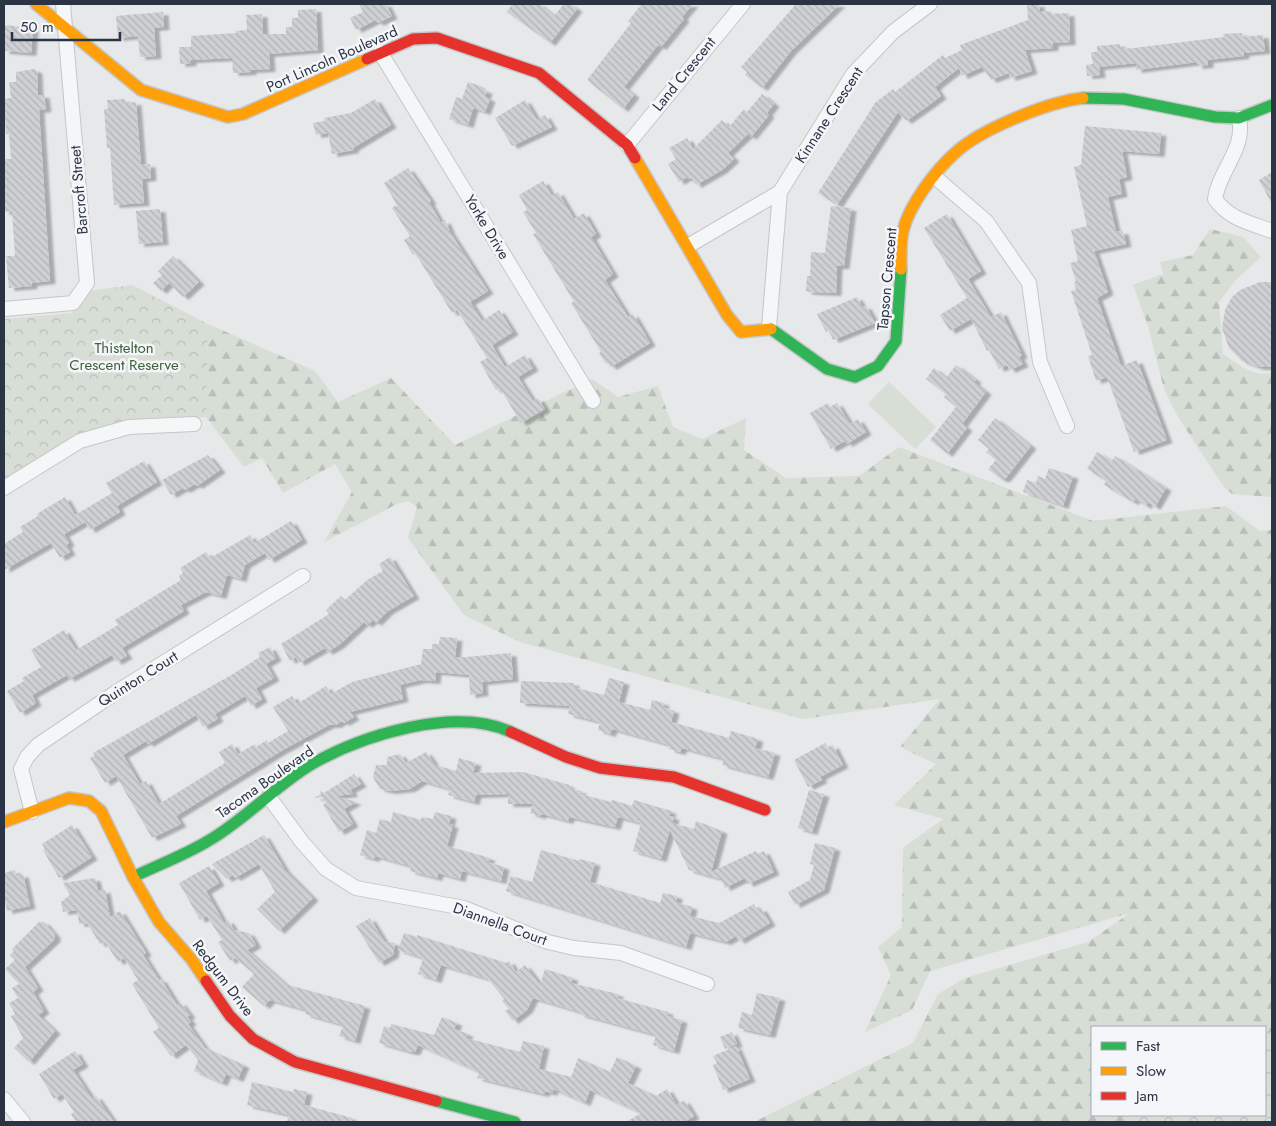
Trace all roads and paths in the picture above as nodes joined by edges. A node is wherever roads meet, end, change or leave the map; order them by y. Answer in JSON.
{"nodes":[{"id":1,"x":36,"y":4,"type":"edge"},
{"id":2,"x":63,"y":4,"type":"edge"},
{"id":3,"x":743,"y":4,"type":"edge"},
{"id":4,"x":930,"y":4,"type":"edge"},
{"id":5,"x":65,"y":28,"type":"junction"},
{"id":6,"x":380,"y":52,"type":"junction"},
{"id":7,"x":1272,"y":105,"type":"edge"},
{"id":8,"x":1238,"y":118,"type":"junction"},
{"id":9,"x":627,"y":145,"type":"junction"},
{"id":10,"x":935,"y":177,"type":"junction"},
{"id":11,"x":780,"y":192,"type":"junction"},
{"id":12,"x":1272,"y":231,"type":"edge"},
{"id":13,"x":688,"y":246,"type":"junction"},
{"id":14,"x":4,"y":309,"type":"edge"},
{"id":15,"x":769,"y":328,"type":"junction"},
{"id":16,"x":593,"y":402,"type":"dead end"},
{"id":17,"x":194,"y":424,"type":"dead end"},
{"id":18,"x":1068,"y":426,"type":"dead end"},
{"id":19,"x":4,"y":488,"type":"edge"},
{"id":20,"x":303,"y":576,"type":"dead end"},
{"id":21,"x":269,"y":797,"type":"junction"},
{"id":22,"x":765,"y":810,"type":"dead end"},
{"id":23,"x":32,"y":812,"type":"junction"},
{"id":24,"x":4,"y":822,"type":"edge"},
{"id":25,"x":133,"y":877,"type":"junction"},
{"id":26,"x":707,"y":984,"type":"dead end"},
{"id":27,"x":4,"y":1099,"type":"edge"},
{"id":28,"x":23,"y":1122,"type":"edge"},
{"id":29,"x":515,"y":1122,"type":"edge"}],
"edges":[{"from":1,"to":5,"type":"street","name":"Port Lincoln Boulevard"},
{"from":2,"to":5,"type":"street","name":"Barcroft Street"},
{"from":3,"to":9,"type":"street","name":"Land Crescent"},
{"from":4,"to":11,"type":"street","name":"Kinnane Crescent"},
{"from":5,"to":6,"type":"street","name":"Port Lincoln Boulevard"},
{"from":5,"to":14,"type":"street","name":"Barcroft Street"},
{"from":6,"to":9,"type":"street","name":"Port Lincoln Boulevard"},
{"from":6,"to":16,"type":"street","name":"Yorke Drive"},
{"from":7,"to":8,"type":"street","name":"Tapson Crescent"},
{"from":8,"to":10,"type":"street","name":"Tapson Crescent"},
{"from":8,"to":12,"type":"street"},
{"from":9,"to":13,"type":"street","name":"Port Lincoln Boulevard"},
{"from":10,"to":15,"type":"street","name":"Tapson Crescent"},
{"from":10,"to":18,"type":"street"},
{"from":11,"to":13,"type":"street","name":"Kinnane Crescent"},
{"from":11,"to":15,"type":"street","name":"Kinnane Crescent"},
{"from":13,"to":15,"type":"street","name":"Port Lincoln Boulevard"},
{"from":17,"to":19,"type":"street"},
{"from":20,"to":23,"type":"street","name":"Quinton Court"},
{"from":21,"to":22,"type":"street","name":"Tacoma Boulevard"},
{"from":21,"to":25,"type":"street","name":"Tacoma Boulevard"},
{"from":21,"to":26,"type":"street","name":"Diannella Court"},
{"from":23,"to":24,"type":"street","name":"Redgum Drive"},
{"from":23,"to":25,"type":"street","name":"Redgum Drive"},
{"from":25,"to":29,"type":"street","name":"Redgum Drive"},
{"from":27,"to":28,"type":"street"}]}
